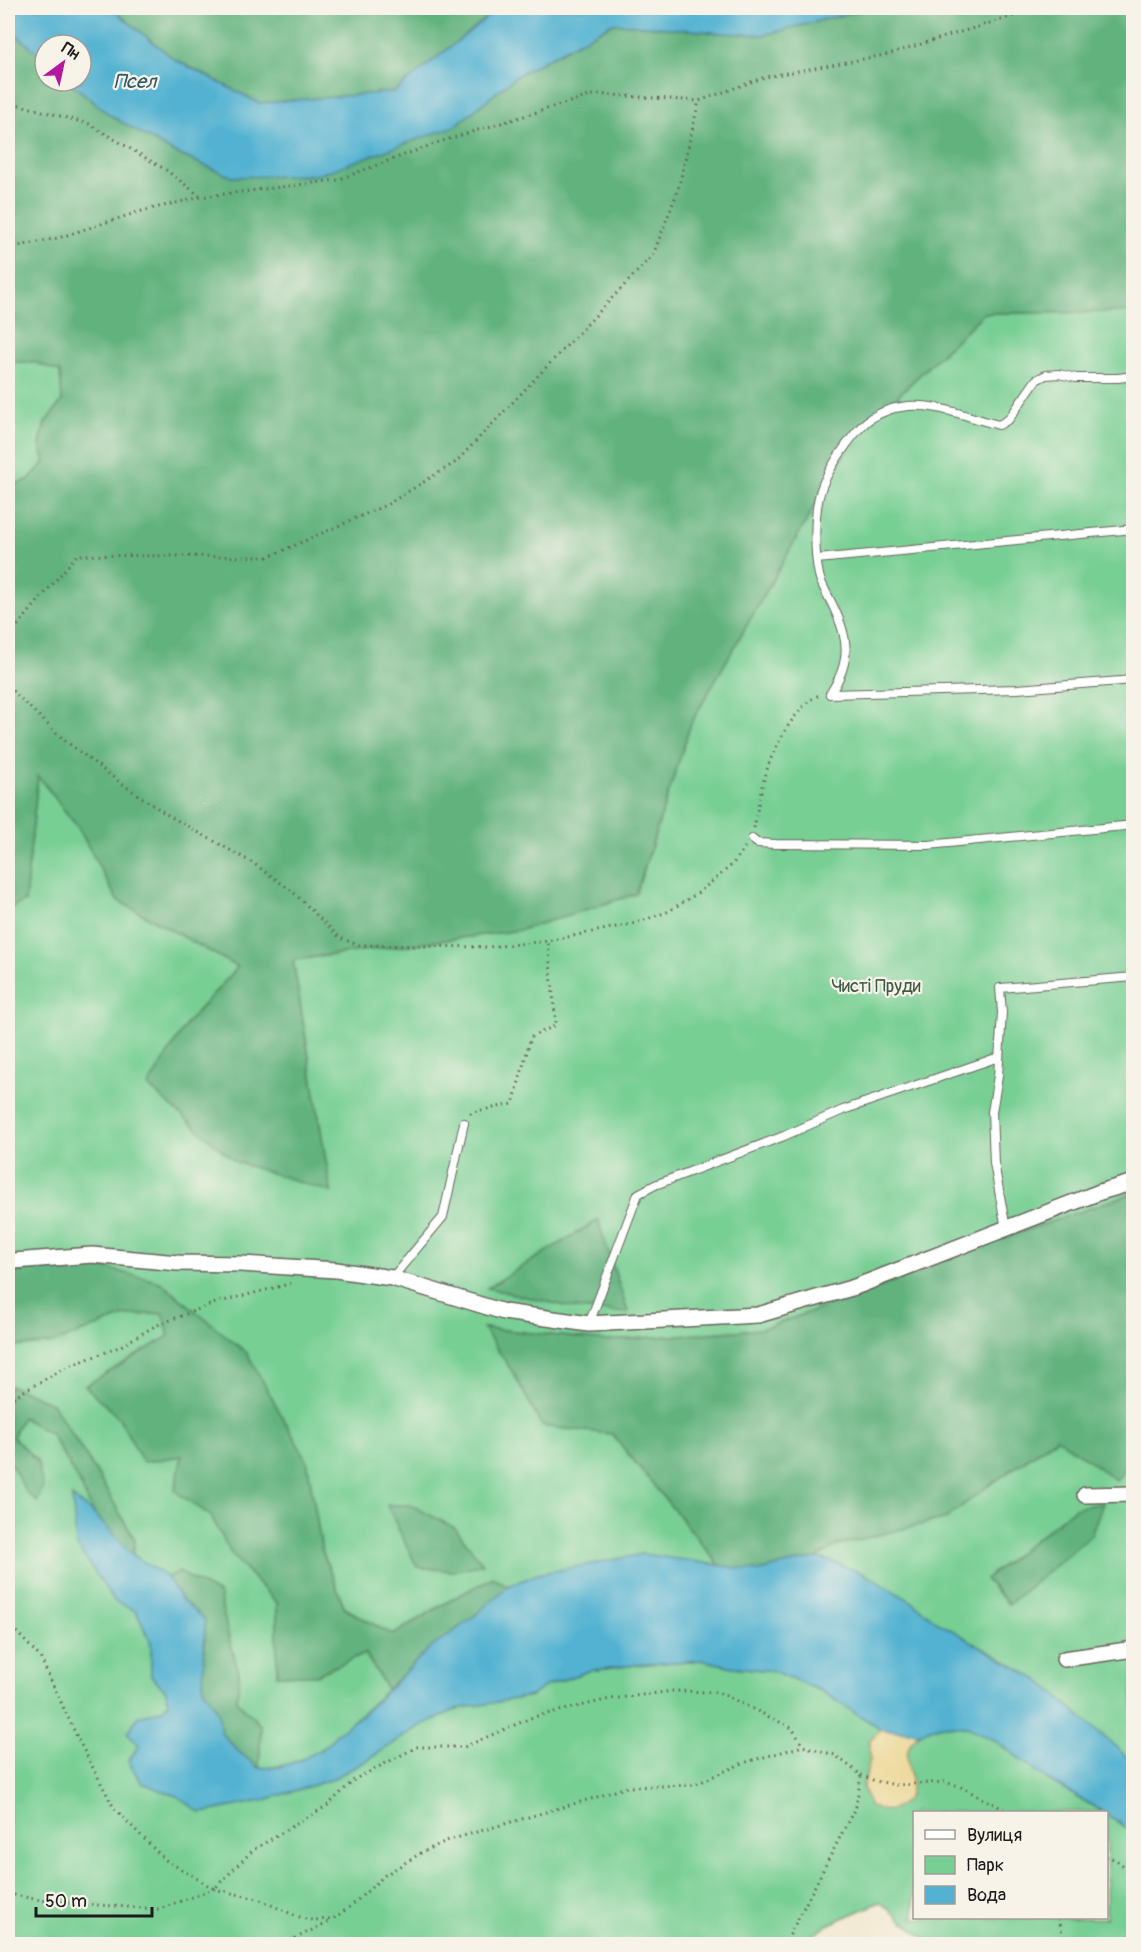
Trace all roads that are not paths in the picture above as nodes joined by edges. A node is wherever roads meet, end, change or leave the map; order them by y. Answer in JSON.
{"nodes":[{"id":1,"x":1134,"y":376,"type":"edge"},
{"id":2,"x":1134,"y":530,"type":"edge"},
{"id":3,"x":817,"y":559,"type":"junction"},
{"id":4,"x":1134,"y":680,"type":"edge"},
{"id":5,"x":1134,"y":825,"type":"edge"},
{"id":6,"x":752,"y":839,"type":"road end"},
{"id":7,"x":1134,"y":976,"type":"edge"},
{"id":8,"x":999,"y":1057,"type":"junction"},
{"id":9,"x":464,"y":1122,"type":"road end"},
{"id":10,"x":1134,"y":1182,"type":"edge"},
{"id":11,"x":1006,"y":1229,"type":"junction"},
{"id":12,"x":8,"y":1264,"type":"edge"},
{"id":13,"x":392,"y":1278,"type":"junction"},
{"id":14,"x":589,"y":1324,"type":"junction"},
{"id":15,"x":1134,"y":1494,"type":"edge"},
{"id":16,"x":1085,"y":1495,"type":"dead end"},
{"id":17,"x":1134,"y":1649,"type":"edge"},
{"id":18,"x":1064,"y":1659,"type":"dead end"}],
"edges":[{"from":1,"to":3,"type":"lane"},
{"from":2,"to":3,"type":"lane"},
{"from":3,"to":4,"type":"lane"},
{"from":5,"to":6,"type":"lane"},
{"from":7,"to":8,"type":"lane"},
{"from":8,"to":11,"type":"lane"},
{"from":8,"to":14,"type":"lane"},
{"from":9,"to":13,"type":"lane"},
{"from":10,"to":11,"type":"street"},
{"from":11,"to":14,"type":"street"},
{"from":12,"to":13,"type":"street"},
{"from":13,"to":14,"type":"street"},
{"from":15,"to":16,"type":"street"},
{"from":17,"to":18,"type":"street"}]}
